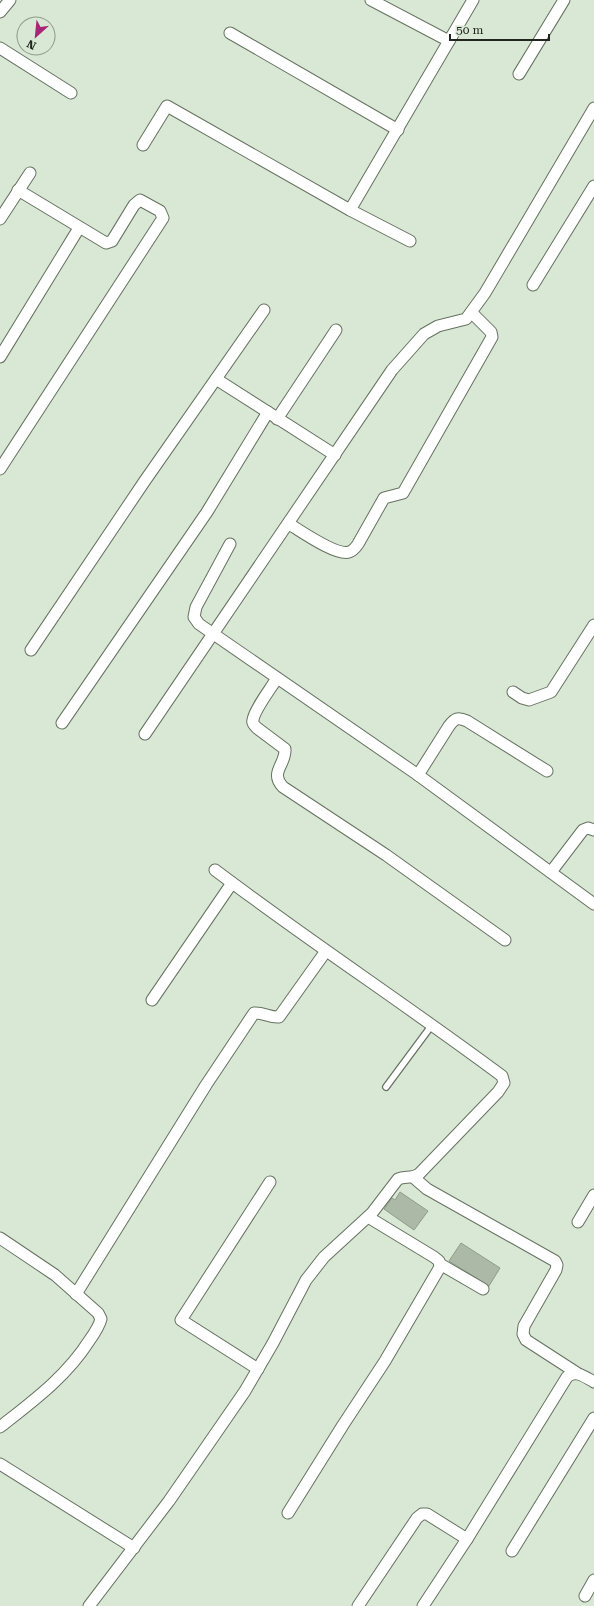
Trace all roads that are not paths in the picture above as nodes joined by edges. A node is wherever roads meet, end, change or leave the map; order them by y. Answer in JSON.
{"nodes":[{"id":1,"x":10,"y":0,"type":"edge"},
{"id":2,"x":371,"y":0,"type":"edge"},
{"id":3,"x":473,"y":0,"type":"edge"},
{"id":4,"x":564,"y":0,"type":"edge"},
{"id":5,"x":0,"y":12,"type":"edge"},
{"id":6,"x":230,"y":33,"type":"dead end"},
{"id":7,"x":449,"y":41,"type":"junction"},
{"id":8,"x":0,"y":48,"type":"edge"},
{"id":9,"x":519,"y":74,"type":"dead end"},
{"id":10,"x":72,"y":93,"type":"dead end"},
{"id":11,"x":594,"y":108,"type":"edge"},
{"id":12,"x":398,"y":130,"type":"junction"},
{"id":13,"x":143,"y":145,"type":"dead end"},
{"id":14,"x":30,"y":173,"type":"dead end"},
{"id":15,"x":594,"y":186,"type":"edge"},
{"id":16,"x":18,"y":190,"type":"junction"},
{"id":17,"x":350,"y":210,"type":"junction"},
{"id":18,"x":0,"y":219,"type":"edge"},
{"id":19,"x":79,"y":228,"type":"junction"},
{"id":20,"x":410,"y":241,"type":"dead end"},
{"id":21,"x":533,"y":285,"type":"dead end"},
{"id":22,"x":264,"y":310,"type":"dead end"},
{"id":23,"x":472,"y":313,"type":"junction"},
{"id":24,"x":336,"y":330,"type":"dead end"},
{"id":25,"x":0,"y":357,"type":"edge"},
{"id":26,"x":216,"y":379,"type":"junction"},
{"id":27,"x":273,"y":415,"type":"junction"},
{"id":28,"x":335,"y":455,"type":"junction"},
{"id":29,"x":0,"y":469,"type":"edge"},
{"id":30,"x":289,"y":524,"type":"junction"},
{"id":31,"x":230,"y":544,"type":"dead end"},
{"id":32,"x":594,"y":625,"type":"edge"},
{"id":33,"x":213,"y":634,"type":"junction"},
{"id":34,"x":31,"y":650,"type":"dead end"},
{"id":35,"x":277,"y":678,"type":"junction"},
{"id":36,"x":513,"y":692,"type":"dead end"},
{"id":37,"x":62,"y":723,"type":"dead end"},
{"id":38,"x":145,"y":734,"type":"dead end"},
{"id":39,"x":547,"y":771,"type":"dead end"},
{"id":40,"x":418,"y":775,"type":"junction"},
{"id":41,"x":594,"y":830,"type":"edge"},
{"id":42,"x":215,"y":870,"type":"dead end"},
{"id":43,"x":551,"y":872,"type":"junction"},
{"id":44,"x":232,"y":883,"type":"junction"},
{"id":45,"x":594,"y":904,"type":"edge"},
{"id":46,"x":505,"y":940,"type":"dead end"},
{"id":47,"x":326,"y":951,"type":"junction"},
{"id":48,"x":152,"y":1000,"type":"dead end"},
{"id":49,"x":432,"y":1025,"type":"junction"},
{"id":50,"x":386,"y":1087,"type":"dead end"},
{"id":51,"x":413,"y":1177,"type":"junction"},
{"id":52,"x":270,"y":1182,"type":"dead end"},
{"id":53,"x":594,"y":1195,"type":"edge"},
{"id":54,"x":368,"y":1217,"type":"junction"},
{"id":55,"x":578,"y":1222,"type":"dead end"},
{"id":56,"x":0,"y":1238,"type":"edge"},
{"id":57,"x":440,"y":1264,"type":"junction"},
{"id":58,"x":483,"y":1288,"type":"dead end"},
{"id":59,"x":76,"y":1294,"type":"junction"},
{"id":60,"x":258,"y":1369,"type":"junction"},
{"id":61,"x":577,"y":1373,"type":"junction"},
{"id":62,"x":594,"y":1382,"type":"edge"},
{"id":63,"x":594,"y":1418,"type":"edge"},
{"id":64,"x":0,"y":1427,"type":"edge"},
{"id":65,"x":0,"y":1464,"type":"edge"},
{"id":66,"x":288,"y":1513,"type":"dead end"},
{"id":67,"x":467,"y":1539,"type":"junction"},
{"id":68,"x":134,"y":1548,"type":"junction"},
{"id":69,"x":512,"y":1551,"type":"dead end"},
{"id":70,"x":594,"y":1580,"type":"edge"},
{"id":71,"x":584,"y":1596,"type":"dead end"},
{"id":72,"x":89,"y":1606,"type":"edge"},
{"id":73,"x":358,"y":1606,"type":"edge"},
{"id":74,"x":424,"y":1606,"type":"edge"}],
"edges":[{"from":1,"to":5,"type":"street"},
{"from":2,"to":7,"type":"street"},
{"from":3,"to":7,"type":"street"},
{"from":4,"to":9,"type":"street"},
{"from":6,"to":12,"type":"street"},
{"from":7,"to":12,"type":"street"},
{"from":8,"to":10,"type":"street"},
{"from":11,"to":23,"type":"street"},
{"from":12,"to":17,"type":"street"},
{"from":13,"to":17,"type":"street"},
{"from":14,"to":16,"type":"street"},
{"from":15,"to":21,"type":"street"},
{"from":16,"to":18,"type":"street"},
{"from":16,"to":19,"type":"street"},
{"from":17,"to":20,"type":"street"},
{"from":19,"to":25,"type":"street"},
{"from":19,"to":29,"type":"street"},
{"from":22,"to":26,"type":"street"},
{"from":23,"to":28,"type":"street"},
{"from":23,"to":30,"type":"street"},
{"from":24,"to":27,"type":"street"},
{"from":26,"to":27,"type":"street"},
{"from":26,"to":34,"type":"street"},
{"from":27,"to":28,"type":"street"},
{"from":27,"to":37,"type":"street"},
{"from":28,"to":30,"type":"street"},
{"from":30,"to":33,"type":"street"},
{"from":31,"to":33,"type":"street"},
{"from":32,"to":36,"type":"street"},
{"from":33,"to":35,"type":"street"},
{"from":33,"to":38,"type":"street"},
{"from":35,"to":40,"type":"street"},
{"from":35,"to":46,"type":"street"},
{"from":39,"to":40,"type":"street"},
{"from":40,"to":43,"type":"street"},
{"from":41,"to":43,"type":"street"},
{"from":42,"to":44,"type":"street"},
{"from":43,"to":45,"type":"street"},
{"from":44,"to":47,"type":"street"},
{"from":44,"to":48,"type":"street"},
{"from":47,"to":49,"type":"street"},
{"from":47,"to":59,"type":"street"},
{"from":49,"to":50,"type":"lane"},
{"from":49,"to":51,"type":"street"},
{"from":51,"to":54,"type":"street"},
{"from":51,"to":61,"type":"street"},
{"from":52,"to":60,"type":"street"},
{"from":53,"to":55,"type":"street"},
{"from":54,"to":57,"type":"street"},
{"from":54,"to":60,"type":"street"},
{"from":56,"to":59,"type":"street"},
{"from":57,"to":58,"type":"street"},
{"from":57,"to":66,"type":"street"},
{"from":59,"to":64,"type":"street"},
{"from":60,"to":68,"type":"street"},
{"from":61,"to":62,"type":"street"},
{"from":61,"to":67,"type":"street"},
{"from":63,"to":69,"type":"street"},
{"from":65,"to":68,"type":"street"},
{"from":67,"to":73,"type":"street"},
{"from":67,"to":74,"type":"street"},
{"from":68,"to":72,"type":"street"},
{"from":70,"to":71,"type":"street"}]}
